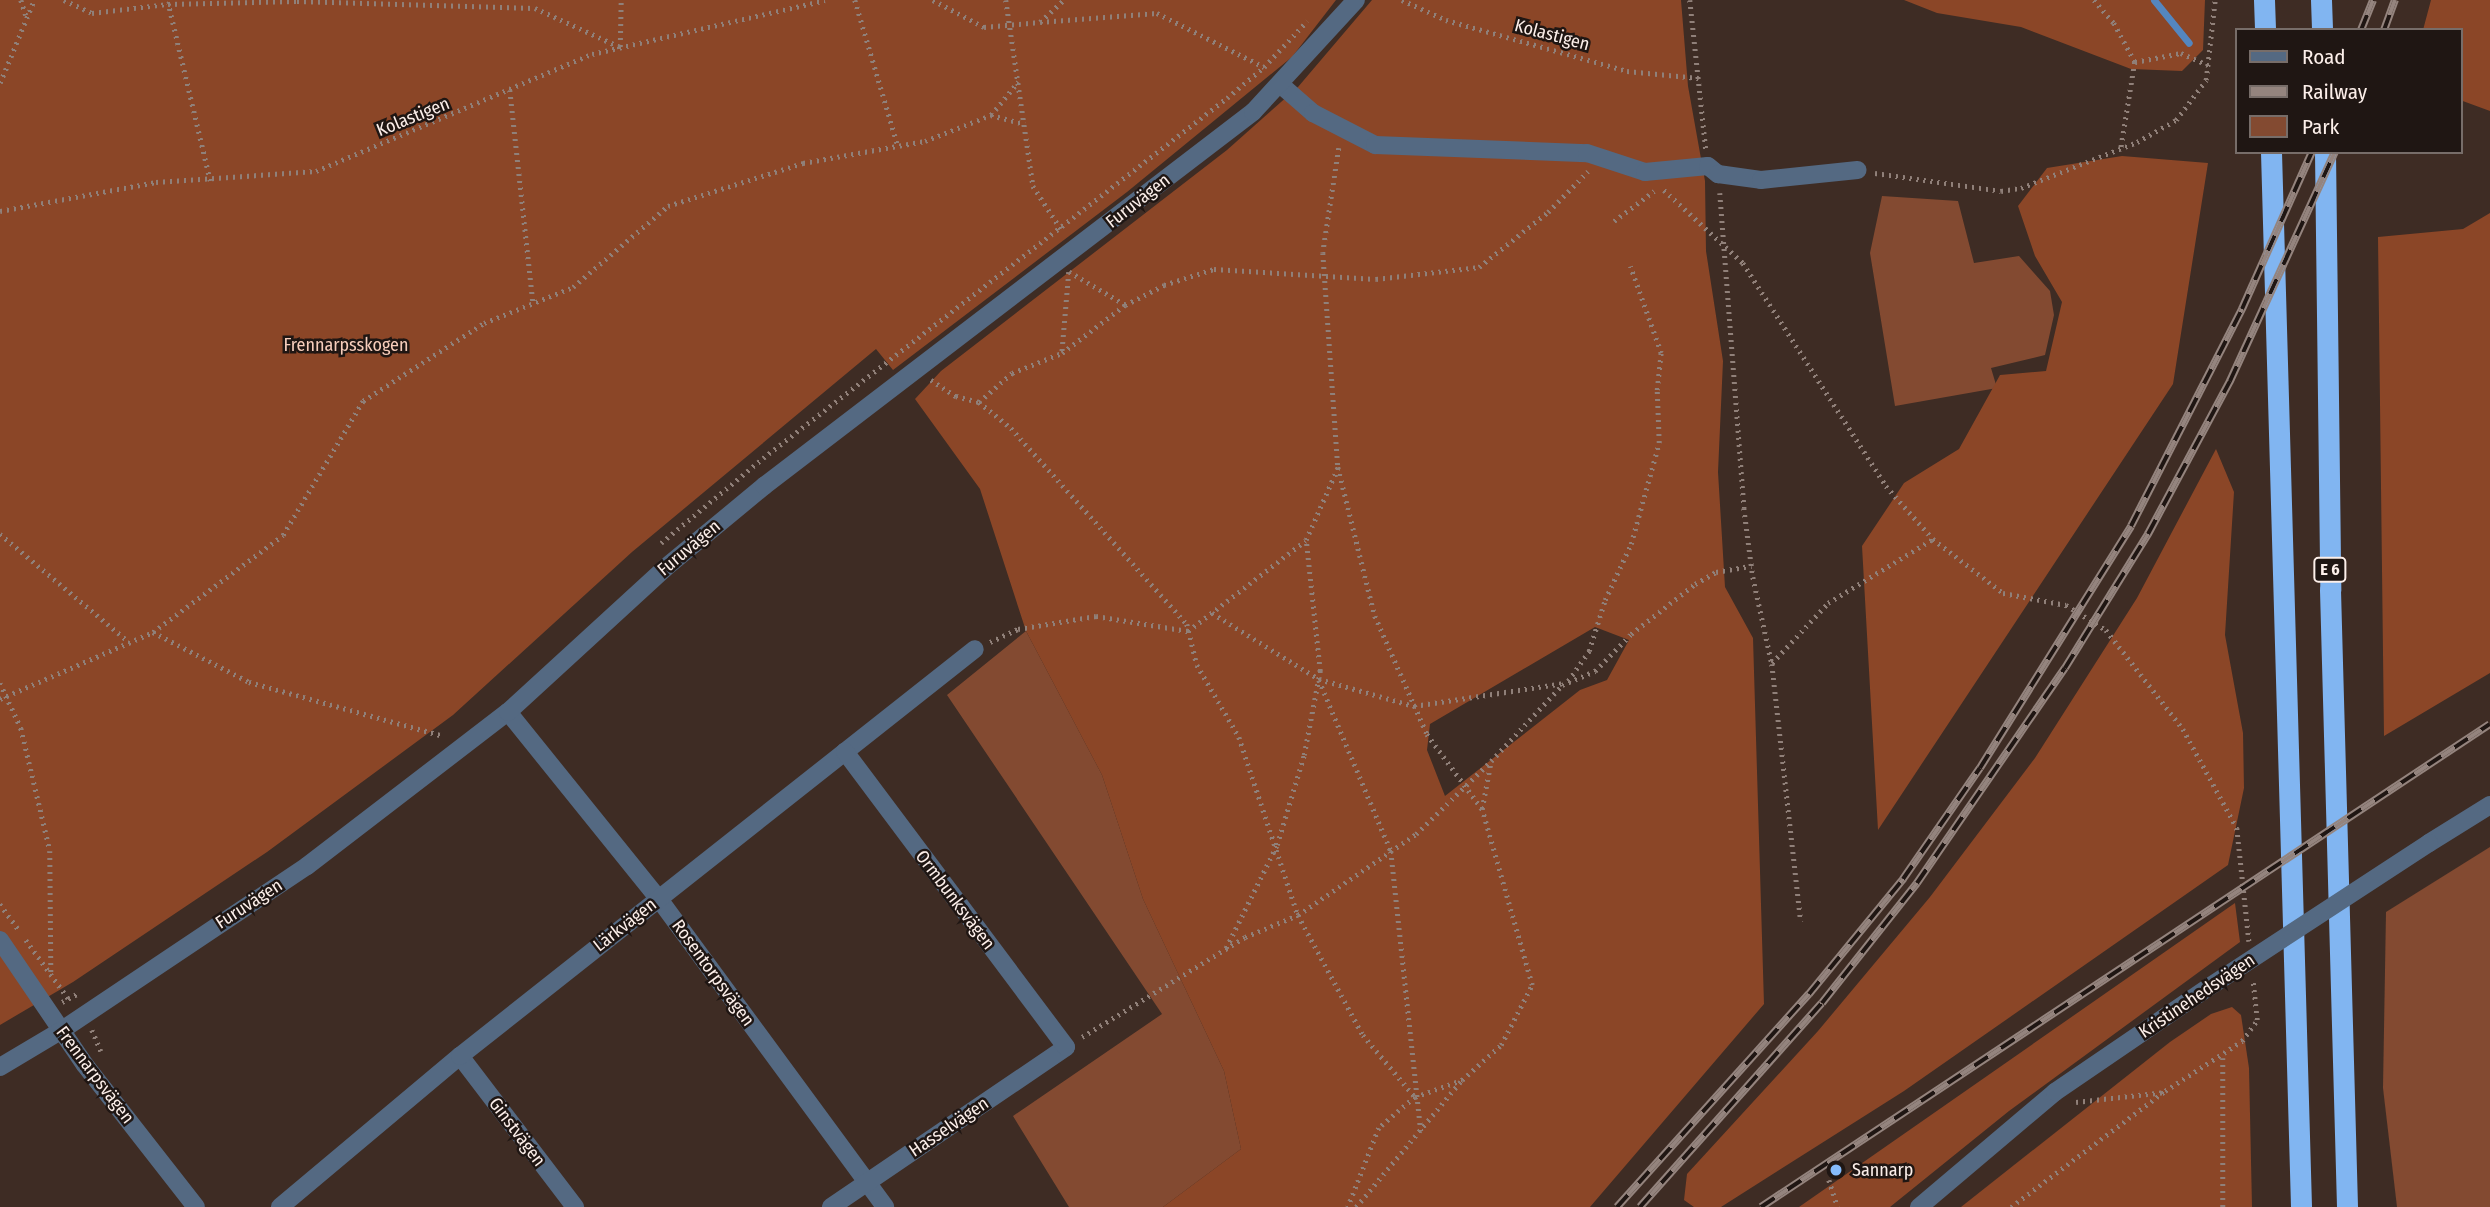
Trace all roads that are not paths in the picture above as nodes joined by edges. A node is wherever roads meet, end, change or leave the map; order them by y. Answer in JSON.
{"nodes":[{"id":1,"x":1356,"y":0,"type":"edge"},
{"id":2,"x":2264,"y":0,"type":"edge"},
{"id":3,"x":2321,"y":0,"type":"edge"},
{"id":4,"x":2265,"y":28,"type":"edge"},
{"id":5,"x":2322,"y":28,"type":"edge"},
{"id":6,"x":1281,"y":85,"type":"junction"},
{"id":7,"x":2271,"y":154,"type":"edge"},
{"id":8,"x":2325,"y":154,"type":"edge"},
{"id":9,"x":1857,"y":170,"type":"road end"},
{"id":10,"x":975,"y":649,"type":"road end"},
{"id":11,"x":508,"y":712,"type":"junction"},
{"id":12,"x":845,"y":752,"type":"junction"},
{"id":13,"x":2490,"y":805,"type":"edge"},
{"id":14,"x":659,"y":899,"type":"junction"},
{"id":15,"x":0,"y":940,"type":"edge"},
{"id":16,"x":62,"y":1030,"type":"junction"},
{"id":17,"x":1066,"y":1047,"type":"joint"},
{"id":18,"x":460,"y":1056,"type":"junction"},
{"id":19,"x":0,"y":1067,"type":"edge"},
{"id":20,"x":868,"y":1182,"type":"junction"},
{"id":21,"x":196,"y":1207,"type":"edge"},
{"id":22,"x":280,"y":1207,"type":"edge"},
{"id":23,"x":575,"y":1207,"type":"edge"},
{"id":24,"x":831,"y":1207,"type":"edge"},
{"id":25,"x":886,"y":1207,"type":"edge"},
{"id":26,"x":1920,"y":1207,"type":"edge"},
{"id":27,"x":2301,"y":1207,"type":"edge"},
{"id":28,"x":2347,"y":1207,"type":"edge"}],
"edges":[{"from":1,"to":6,"type":"street","name":"Furuvägen"},
{"from":2,"to":4,"type":"highway"},
{"from":3,"to":5,"type":"highway"},
{"from":6,"to":9,"type":"street"},
{"from":6,"to":11,"type":"street","name":"Furuvägen"},
{"from":7,"to":27,"type":"highway"},
{"from":8,"to":28,"type":"highway","number":"E 6"},
{"from":10,"to":12,"type":"street","name":"Lärkvägen"},
{"from":11,"to":14,"type":"street","name":"Rosentorpsvägen"},
{"from":11,"to":16,"type":"street","name":"Furuvägen"},
{"from":12,"to":14,"type":"street","name":"Lärkvägen"},
{"from":12,"to":17,"type":"street","name":"Ormbunksvägen"},
{"from":13,"to":26,"type":"street","name":"Kristinehedsvägen","bridge":true},
{"from":14,"to":18,"type":"street","name":"Lärkvägen"},
{"from":14,"to":20,"type":"street","name":"Rosentorpsvägen"},
{"from":15,"to":16,"type":"street","name":"Frennarpsvägen"},
{"from":16,"to":19,"type":"street","name":"Furuvägen"},
{"from":16,"to":21,"type":"street","name":"Frennarpsvägen"},
{"from":17,"to":20,"type":"street","name":"Hasselvägen"},
{"from":18,"to":22,"type":"street","name":"Lärkvägen"},
{"from":18,"to":23,"type":"street","name":"Ginstvägen"},
{"from":20,"to":24,"type":"street","name":"Hasselvägen"},
{"from":20,"to":25,"type":"street","name":"Rosentorpsvägen"}]}
